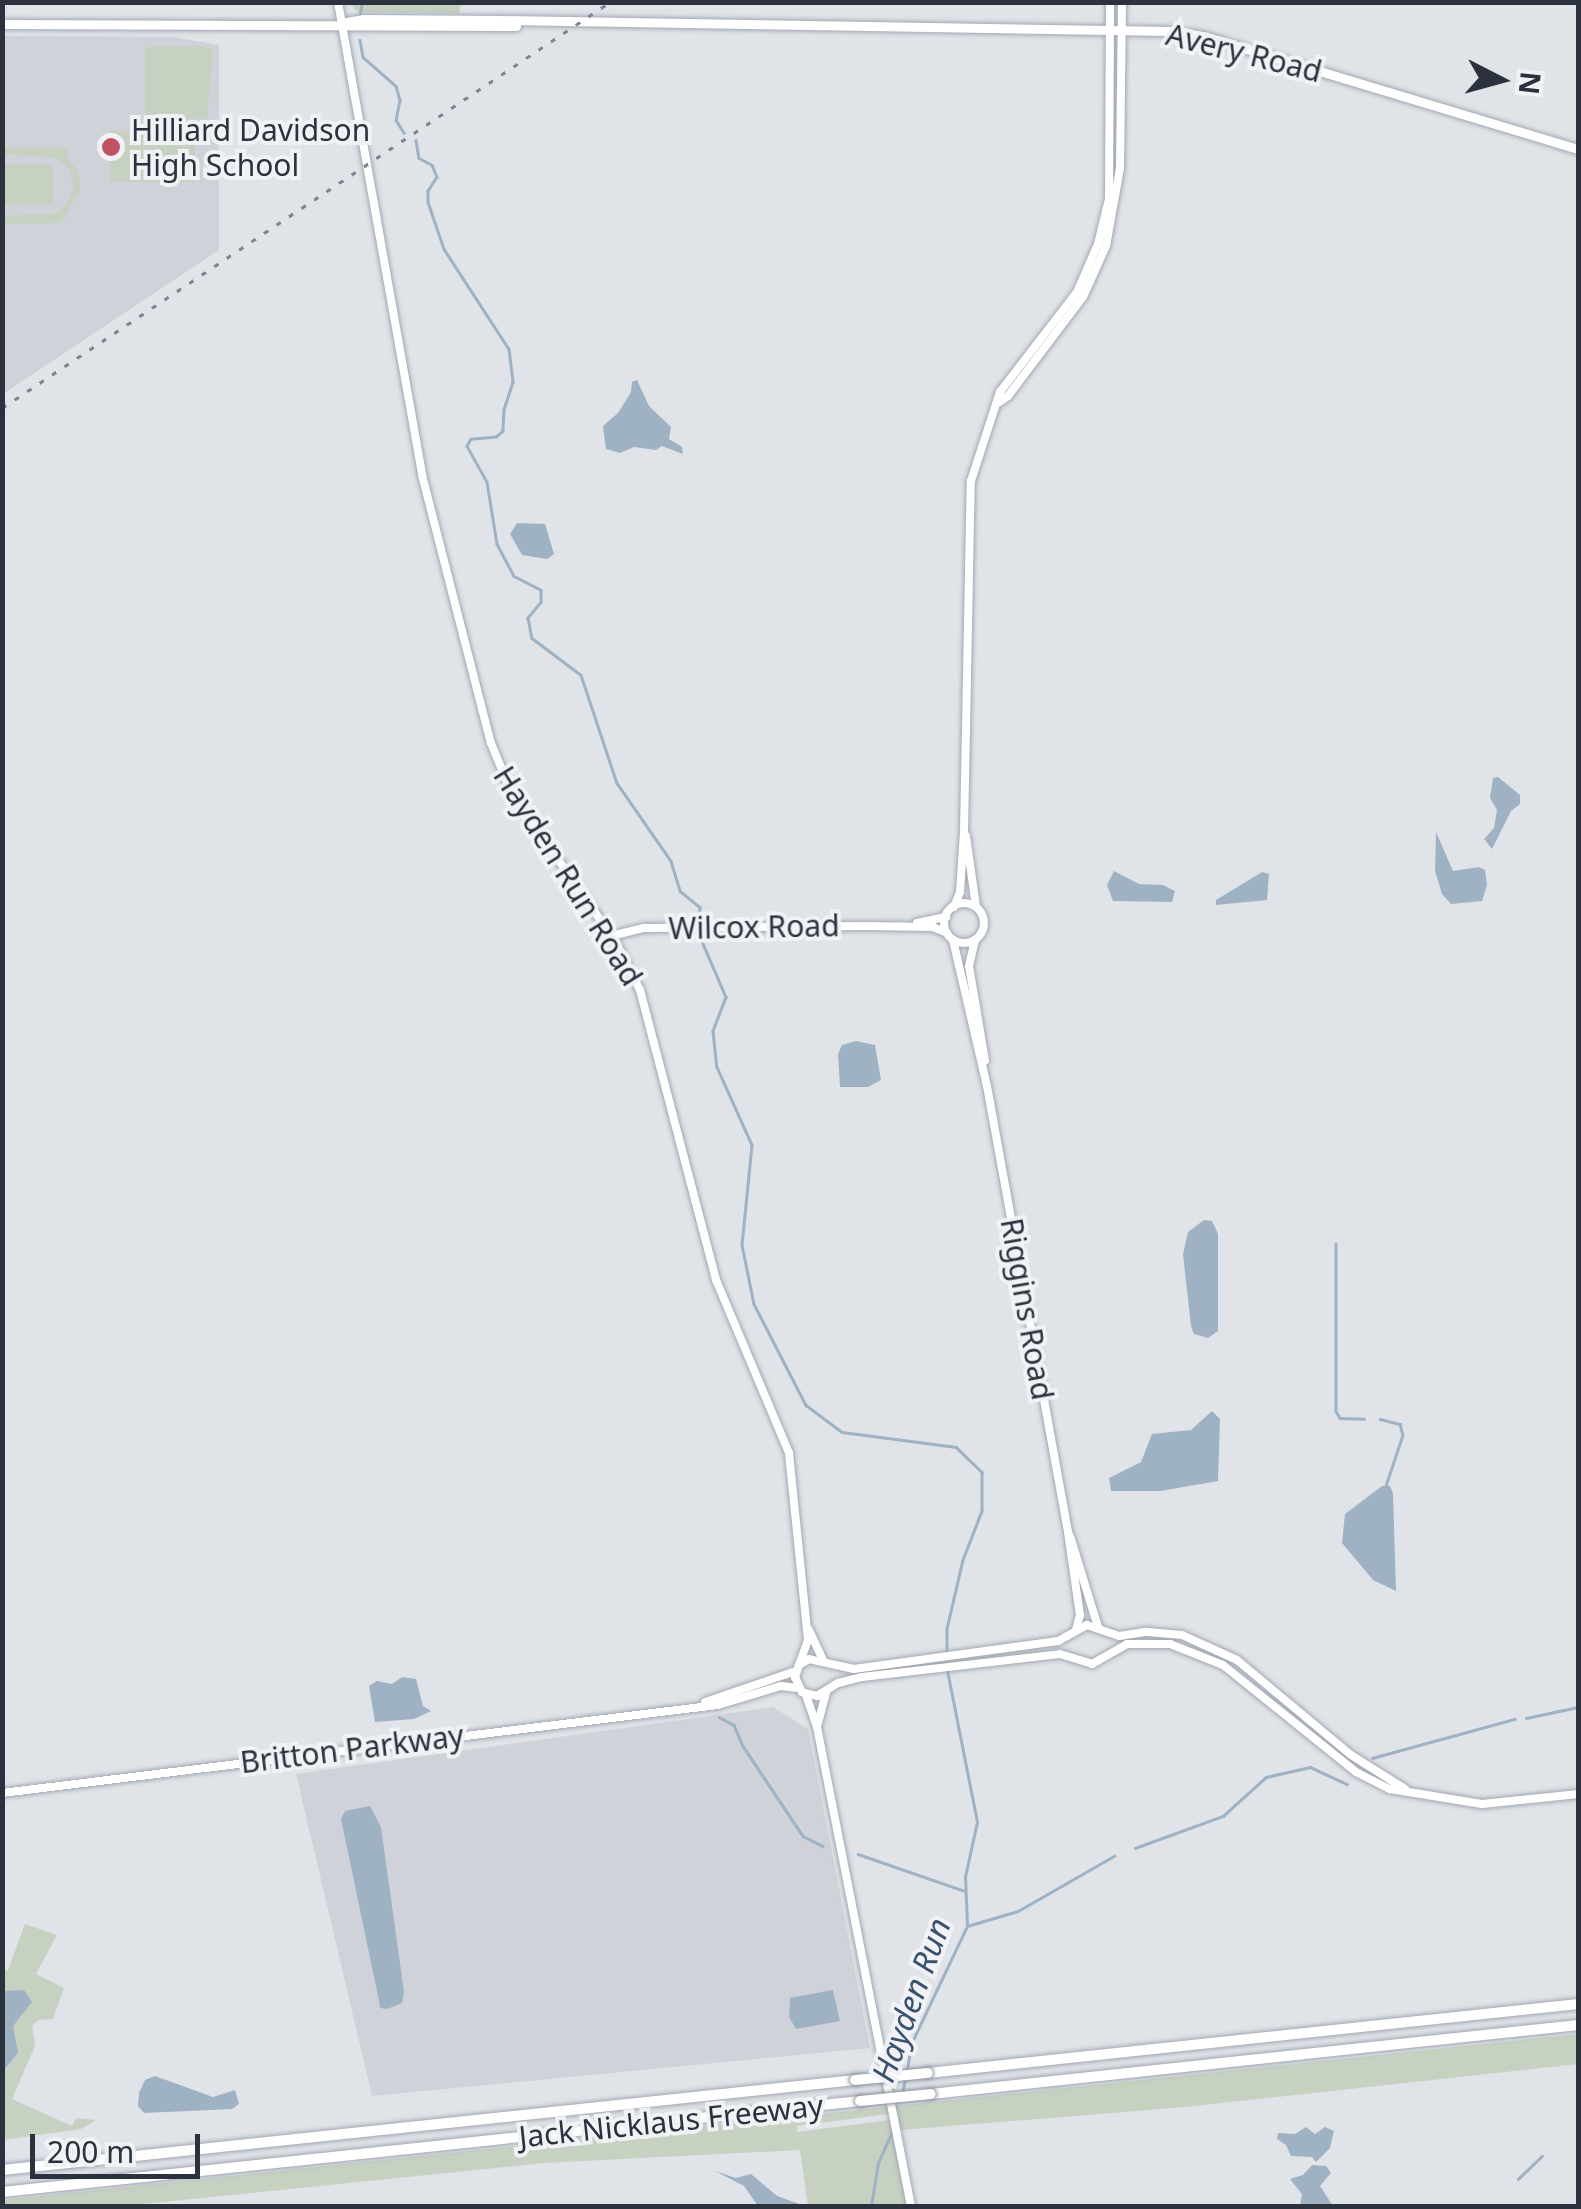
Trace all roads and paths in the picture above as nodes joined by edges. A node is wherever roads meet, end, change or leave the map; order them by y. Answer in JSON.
{"nodes":[{"id":1,"x":338,"y":2,"type":"edge"},
{"id":2,"x":1110,"y":2,"type":"edge"},
{"id":3,"x":1122,"y":2,"type":"edge"},
{"id":4,"x":2,"y":24,"type":"edge"},
{"id":5,"x":341,"y":24,"type":"junction"},
{"id":6,"x":1110,"y":28,"type":"junction"},
{"id":7,"x":1122,"y":28,"type":"junction"},
{"id":8,"x":1578,"y":149,"type":"edge"},
{"id":9,"x":998,"y":403,"type":"junction"},
{"id":10,"x":964,"y":832,"type":"junction"},
{"id":11,"x":954,"y":907,"type":"junction"},
{"id":12,"x":976,"y":907,"type":"junction"},
{"id":13,"x":946,"y":916,"type":"junction"},
{"id":14,"x":898,"y":927,"type":"junction"},
{"id":15,"x":611,"y":936,"type":"junction"},
{"id":16,"x":950,"y":936,"type":"junction"},
{"id":17,"x":975,"y":940,"type":"junction"},
{"id":18,"x":987,"y":1086,"type":"junction"},
{"id":19,"x":1068,"y":1532,"type":"junction"},
{"id":20,"x":805,"y":1620,"type":"junction"},
{"id":21,"x":1101,"y":1629,"type":"junction"},
{"id":22,"x":1074,"y":1632,"type":"junction"},
{"id":23,"x":1105,"y":1656,"type":"junction"},
{"id":24,"x":1075,"y":1658,"type":"junction"},
{"id":25,"x":826,"y":1664,"type":"junction"},
{"id":26,"x":798,"y":1668,"type":"junction"},
{"id":27,"x":798,"y":1688,"type":"junction"},
{"id":28,"x":828,"y":1689,"type":"junction"},
{"id":29,"x":806,"y":1694,"type":"junction"},
{"id":30,"x":701,"y":1704,"type":"junction"},
{"id":31,"x":817,"y":1727,"type":"junction"},
{"id":32,"x":1405,"y":1789,"type":"junction"},
{"id":33,"x":2,"y":1793,"type":"edge"},
{"id":34,"x":1578,"y":1794,"type":"edge"},
{"id":35,"x":1578,"y":2001,"type":"edge"},
{"id":36,"x":1578,"y":2026,"type":"edge"},
{"id":37,"x":2,"y":2170,"type":"edge"},
{"id":38,"x":2,"y":2192,"type":"edge"},
{"id":39,"x":911,"y":2206,"type":"edge"}],
"edges":[{"from":1,"to":5,"type":"main road","name":"Hayden Run Road"},
{"from":2,"to":6,"type":"main road"},
{"from":3,"to":7,"type":"main road"},
{"from":4,"to":5,"type":"main road","name":"Avery Road"},
{"from":5,"to":6,"type":"main road","name":"Avery Road"},
{"from":5,"to":15,"type":"main road","name":"Hayden Run Road"},
{"from":6,"to":7,"type":"main road","name":"Avery Road"},
{"from":6,"to":9,"type":"main road"},
{"from":7,"to":8,"type":"main road","name":"Avery Road"},
{"from":7,"to":9,"type":"main road"},
{"from":9,"to":10,"type":"main road"},
{"from":10,"to":11,"type":"main road"},
{"from":10,"to":12,"type":"main road"},
{"from":11,"to":12,"type":"main road"},
{"from":11,"to":13,"type":"main road"},
{"from":12,"to":17,"type":"main road"},
{"from":13,"to":14,"type":"main road","name":"Wilcox Road"},
{"from":13,"to":16,"type":"main road"},
{"from":14,"to":15,"type":"main road","name":"Wilcox Road"},
{"from":14,"to":16,"type":"main road","name":"Wilcox Road"},
{"from":15,"to":20,"type":"main road","name":"Hayden Run Road"},
{"from":16,"to":17,"type":"main road"},
{"from":16,"to":18,"type":"main road","name":"Riggins Road"},
{"from":17,"to":18,"type":"main road","name":"Riggins Road"},
{"from":18,"to":19,"type":"main road","name":"Riggins Road"},
{"from":19,"to":21,"type":"main road","name":"Riggins Road"},
{"from":19,"to":22,"type":"main road","name":"Riggins Road"},
{"from":20,"to":25,"type":"main road","name":"Hayden Run Road"},
{"from":20,"to":26,"type":"main road","name":"Hayden Run Road"},
{"from":21,"to":22,"type":"main road"},
{"from":21,"to":23,"type":"main road"},
{"from":21,"to":32,"type":"main road"},
{"from":22,"to":24,"type":"main road"},
{"from":22,"to":25,"type":"main road"},
{"from":23,"to":24,"type":"main road"},
{"from":23,"to":32,"type":"main road"},
{"from":24,"to":28,"type":"main road"},
{"from":25,"to":26,"type":"main road"},
{"from":25,"to":28,"type":"main road"},
{"from":26,"to":27,"type":"main road"},
{"from":26,"to":30,"type":"main road","name":"Britton Parkway"},
{"from":27,"to":29,"type":"main road"},
{"from":27,"to":30,"type":"main road","name":"Britton Parkway"},
{"from":28,"to":29,"type":"main road"},
{"from":28,"to":31,"type":"main road"},
{"from":29,"to":31,"type":"main road"},
{"from":30,"to":33,"type":"main road","name":"Britton Parkway"},
{"from":31,"to":39,"type":"main road"},
{"from":32,"to":34,"type":"main road"},
{"from":35,"to":37,"type":"highway","name":"Jack Nicklaus Freeway","bridge":true},
{"from":36,"to":38,"type":"highway","name":"Jack Nicklaus Freeway","bridge":true}]}
